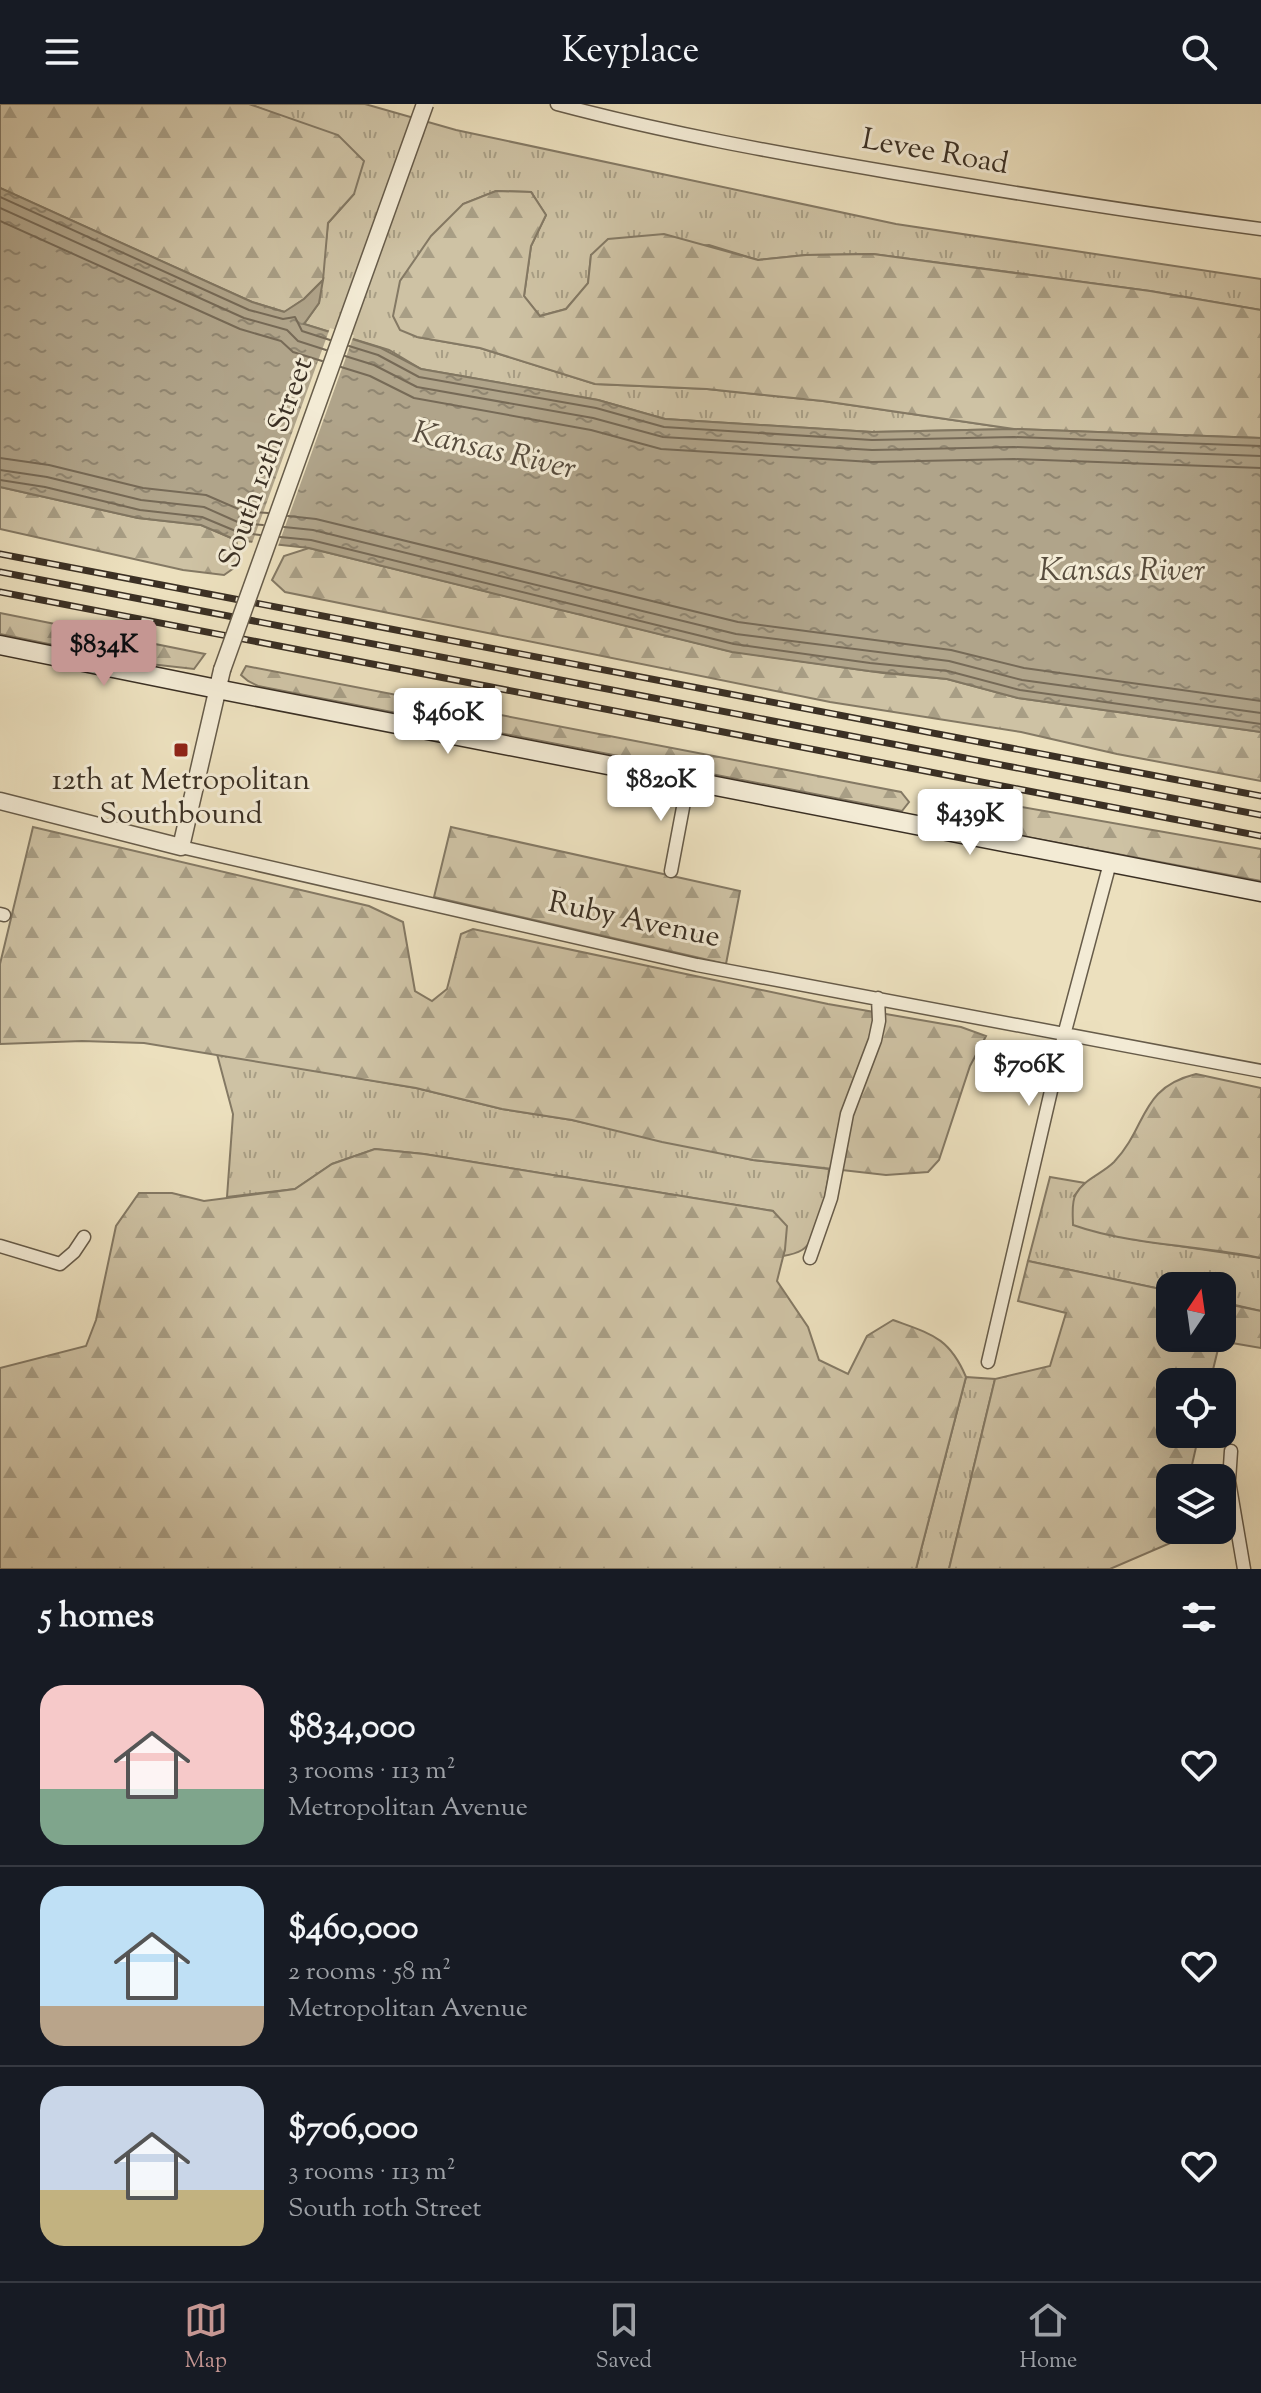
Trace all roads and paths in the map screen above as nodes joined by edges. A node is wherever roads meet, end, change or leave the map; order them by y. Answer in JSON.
{"nodes":[{"id":1,"x":425,"y":104,"type":"edge"},
{"id":2,"x":557,"y":104,"type":"edge"},
{"id":3,"x":1261,"y":229,"type":"edge"},
{"id":4,"x":0,"y":645,"type":"edge"},
{"id":5,"x":217,"y":689,"type":"junction"},
{"id":6,"x":688,"y":781,"type":"junction"},
{"id":7,"x":0,"y":801,"type":"edge"},
{"id":8,"x":181,"y":847,"type":"junction"},
{"id":9,"x":1110,"y":863,"type":"junction"},
{"id":10,"x":671,"y":871,"type":"dead end"},
{"id":11,"x":1261,"y":892,"type":"edge"},
{"id":12,"x":878,"y":998,"type":"junction"},
{"id":13,"x":1064,"y":1035,"type":"junction"},
{"id":14,"x":1261,"y":1071,"type":"edge"},
{"id":15,"x":84,"y":1237,"type":"dead end"},
{"id":16,"x":0,"y":1246,"type":"edge"},
{"id":17,"x":810,"y":1258,"type":"dead end"},
{"id":18,"x":988,"y":1362,"type":"dead end"},
{"id":19,"x":1231,"y":1451,"type":"dead end"},
{"id":20,"x":1244,"y":1569,"type":"edge"}],
"edges":[{"from":1,"to":5,"type":"street","name":"South 12th Street","bridge":true},
{"from":2,"to":3,"type":"street","name":"Levee Road"},
{"from":4,"to":5,"type":"main road"},
{"from":5,"to":6,"type":"main road"},
{"from":5,"to":8,"type":"street","name":"South 12th Street"},
{"from":6,"to":9,"type":"main road"},
{"from":6,"to":10,"type":"street"},
{"from":7,"to":8,"type":"street","name":"Ruby Avenue"},
{"from":8,"to":12,"type":"street","name":"Ruby Avenue"},
{"from":9,"to":11,"type":"main road"},
{"from":9,"to":13,"type":"street"},
{"from":12,"to":13,"type":"street","name":"Ruby Avenue"},
{"from":12,"to":17,"type":"street"},
{"from":13,"to":14,"type":"street","name":"Ruby Avenue"},
{"from":13,"to":18,"type":"street"},
{"from":15,"to":16,"type":"street"},
{"from":19,"to":20,"type":"street"}]}
